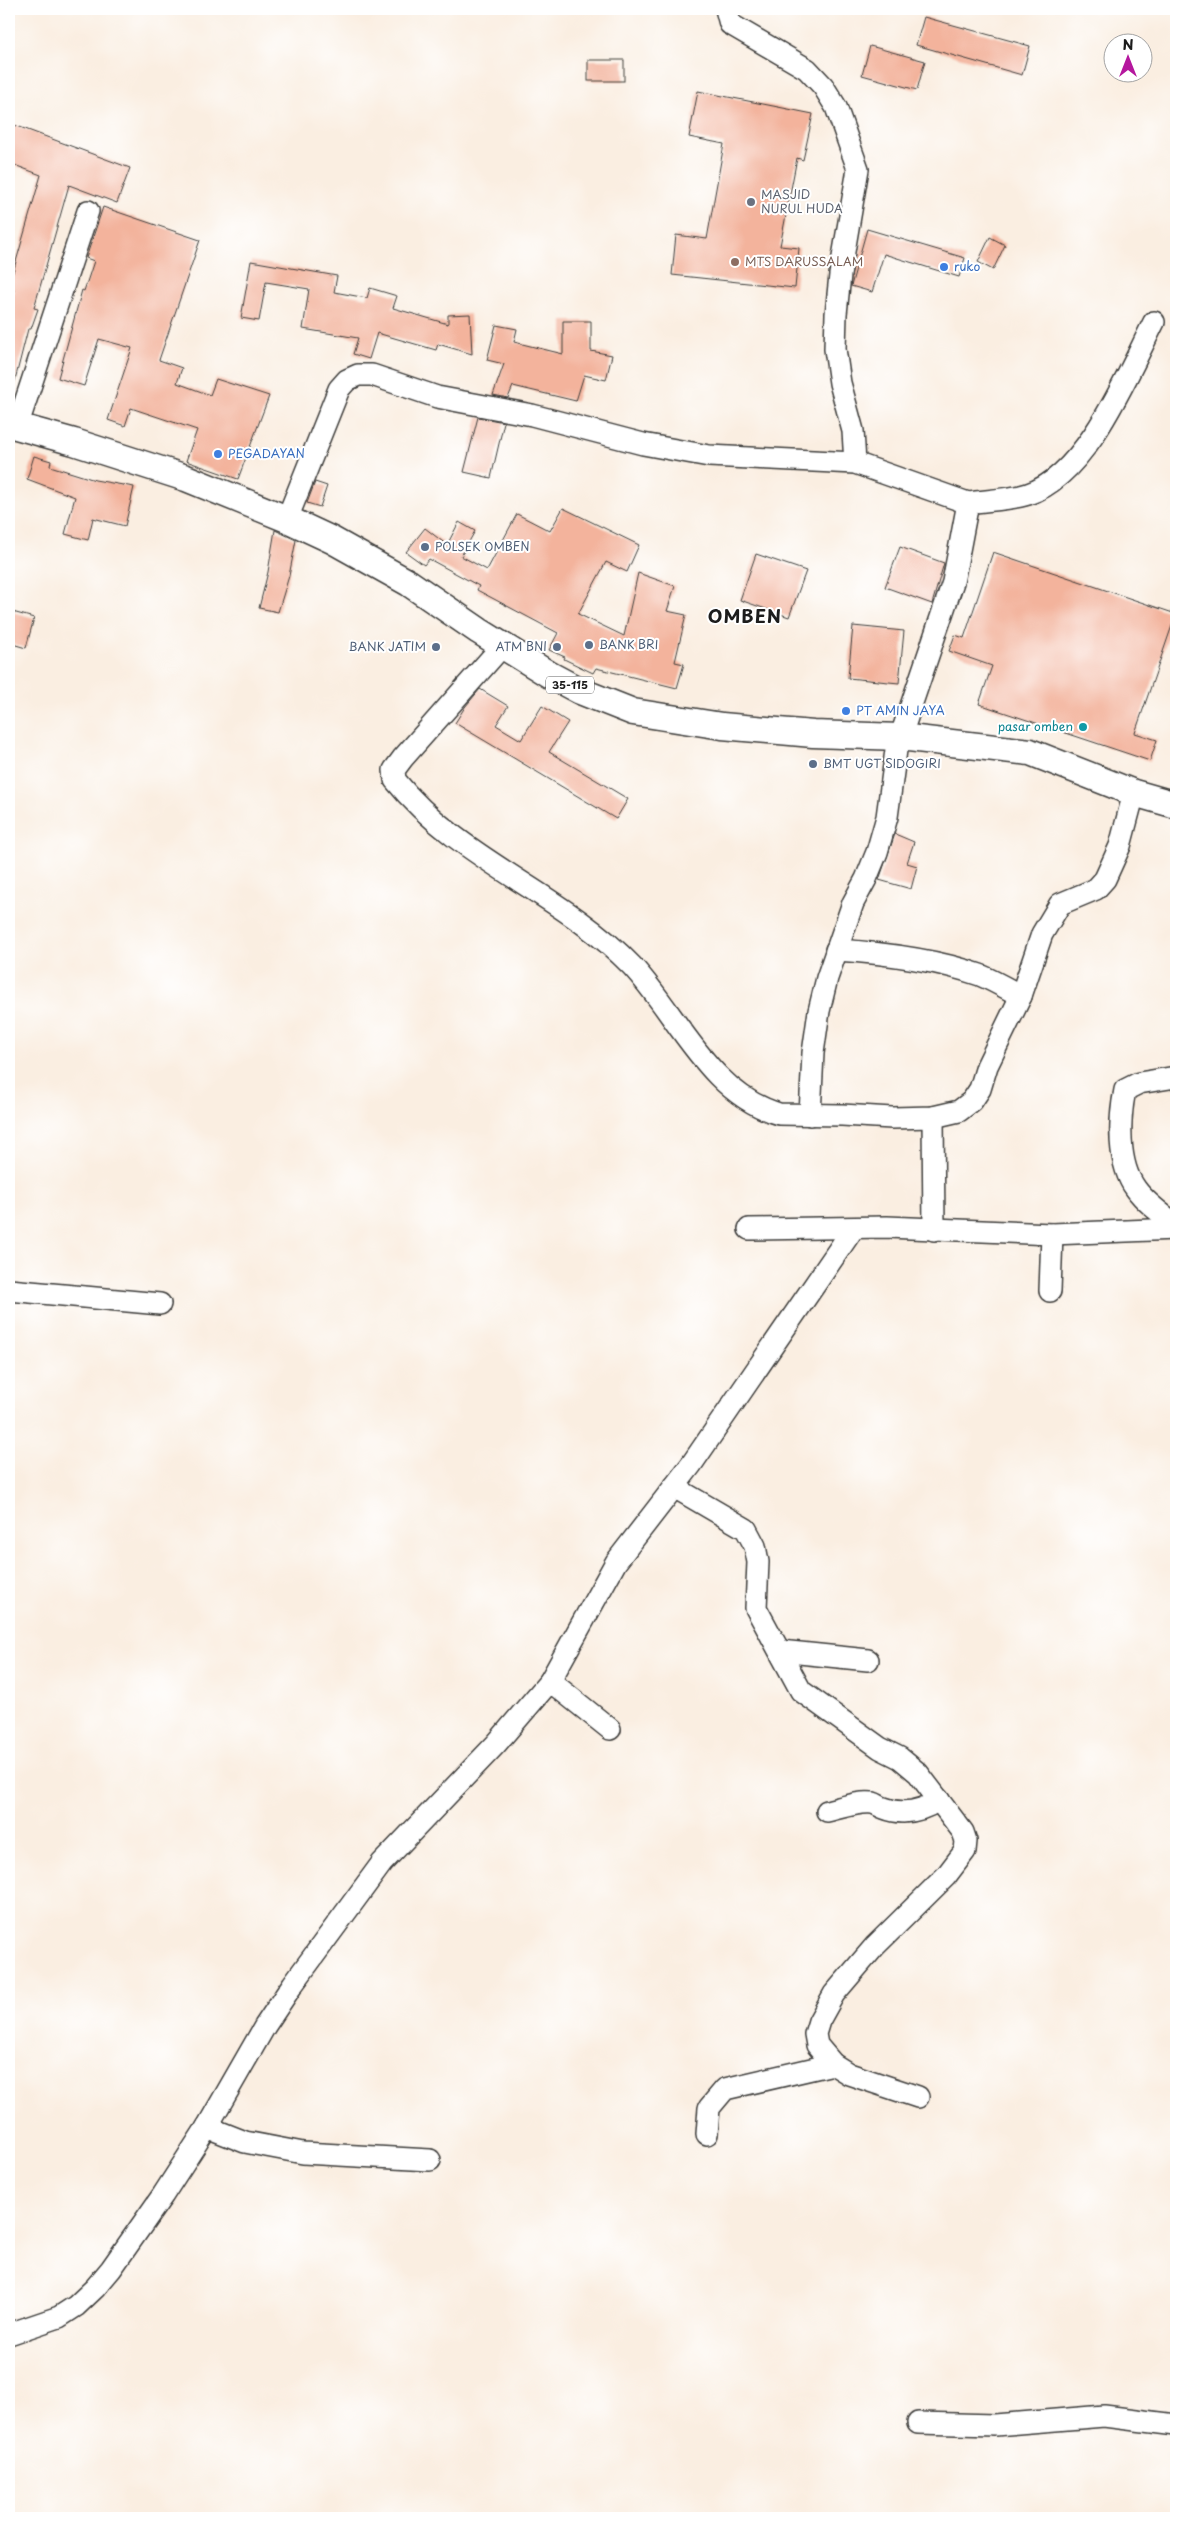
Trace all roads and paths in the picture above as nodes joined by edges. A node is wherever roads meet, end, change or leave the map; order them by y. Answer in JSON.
{"nodes":[{"id":1,"x":726,"y":9,"type":"edge"},
{"id":2,"x":88,"y":210,"type":"dead end"},
{"id":3,"x":1154,"y":322,"type":"dead end"},
{"id":4,"x":13,"y":425,"type":"edge"},
{"id":5,"x":855,"y":462,"type":"junction"},
{"id":6,"x":968,"y":503,"type":"junction"},
{"id":7,"x":287,"y":519,"type":"junction"},
{"id":8,"x":503,"y":645,"type":"junction"},
{"id":9,"x":900,"y":737,"type":"junction"},
{"id":10,"x":1134,"y":792,"type":"junction"},
{"id":11,"x":1176,"y":805,"type":"edge"},
{"id":12,"x":836,"y":950,"type":"junction"},
{"id":13,"x":1021,"y":996,"type":"junction"},
{"id":14,"x":1176,"y":1077,"type":"edge"},
{"id":15,"x":810,"y":1115,"type":"junction"},
{"id":16,"x":933,"y":1117,"type":"junction"},
{"id":17,"x":1176,"y":1225,"type":"edge"},
{"id":18,"x":852,"y":1228,"type":"junction"},
{"id":19,"x":750,"y":1229,"type":"dead end"},
{"id":20,"x":1176,"y":1229,"type":"edge"},
{"id":21,"x":934,"y":1230,"type":"junction"},
{"id":22,"x":1052,"y":1234,"type":"junction"},
{"id":23,"x":9,"y":1290,"type":"edge"},
{"id":24,"x":1050,"y":1291,"type":"dead end"},
{"id":25,"x":160,"y":1304,"type":"dead end"},
{"id":26,"x":674,"y":1487,"type":"junction"},
{"id":27,"x":780,"y":1651,"type":"junction"},
{"id":28,"x":868,"y":1660,"type":"dead end"},
{"id":29,"x":550,"y":1681,"type":"junction"},
{"id":30,"x":610,"y":1729,"type":"dead end"},
{"id":31,"x":939,"y":1800,"type":"junction"},
{"id":32,"x":827,"y":1811,"type":"dead end"},
{"id":33,"x":832,"y":2064,"type":"junction"},
{"id":34,"x":918,"y":2097,"type":"dead end"},
{"id":35,"x":207,"y":2127,"type":"junction"},
{"id":36,"x":707,"y":2134,"type":"dead end"},
{"id":37,"x":430,"y":2160,"type":"dead end"},
{"id":38,"x":9,"y":2334,"type":"edge"},
{"id":39,"x":918,"y":2424,"type":"dead end"},
{"id":40,"x":1176,"y":2425,"type":"edge"}],
"edges":[{"from":1,"to":5,"type":"street"},
{"from":2,"to":4,"type":"street"},
{"from":3,"to":6,"type":"street"},
{"from":4,"to":7,"type":"main road","number":"35-115"},
{"from":5,"to":6,"type":"street"},
{"from":5,"to":7,"type":"street"},
{"from":6,"to":9,"type":"street"},
{"from":7,"to":8,"type":"main road","number":"35-115"},
{"from":8,"to":9,"type":"main road","number":"35-115"},
{"from":8,"to":15,"type":"street"},
{"from":9,"to":10,"type":"main road","number":"35-115"},
{"from":9,"to":12,"type":"street"},
{"from":10,"to":11,"type":"main road","number":"35-115"},
{"from":10,"to":13,"type":"street"},
{"from":12,"to":13,"type":"street"},
{"from":12,"to":15,"type":"street"},
{"from":13,"to":16,"type":"street"},
{"from":14,"to":17,"type":"street"},
{"from":15,"to":16,"type":"street"},
{"from":16,"to":21,"type":"street"},
{"from":18,"to":19,"type":"street"},
{"from":18,"to":21,"type":"street"},
{"from":18,"to":26,"type":"street"},
{"from":20,"to":22,"type":"street"},
{"from":21,"to":22,"type":"street"},
{"from":22,"to":24,"type":"street"},
{"from":23,"to":25,"type":"street"},
{"from":26,"to":27,"type":"street"},
{"from":26,"to":29,"type":"street"},
{"from":27,"to":28,"type":"street"},
{"from":27,"to":31,"type":"street"},
{"from":29,"to":30,"type":"street"},
{"from":29,"to":35,"type":"street"},
{"from":31,"to":32,"type":"street"},
{"from":31,"to":33,"type":"street"},
{"from":33,"to":34,"type":"street"},
{"from":33,"to":36,"type":"street"},
{"from":35,"to":37,"type":"street"},
{"from":35,"to":38,"type":"street"},
{"from":39,"to":40,"type":"street"}]}
